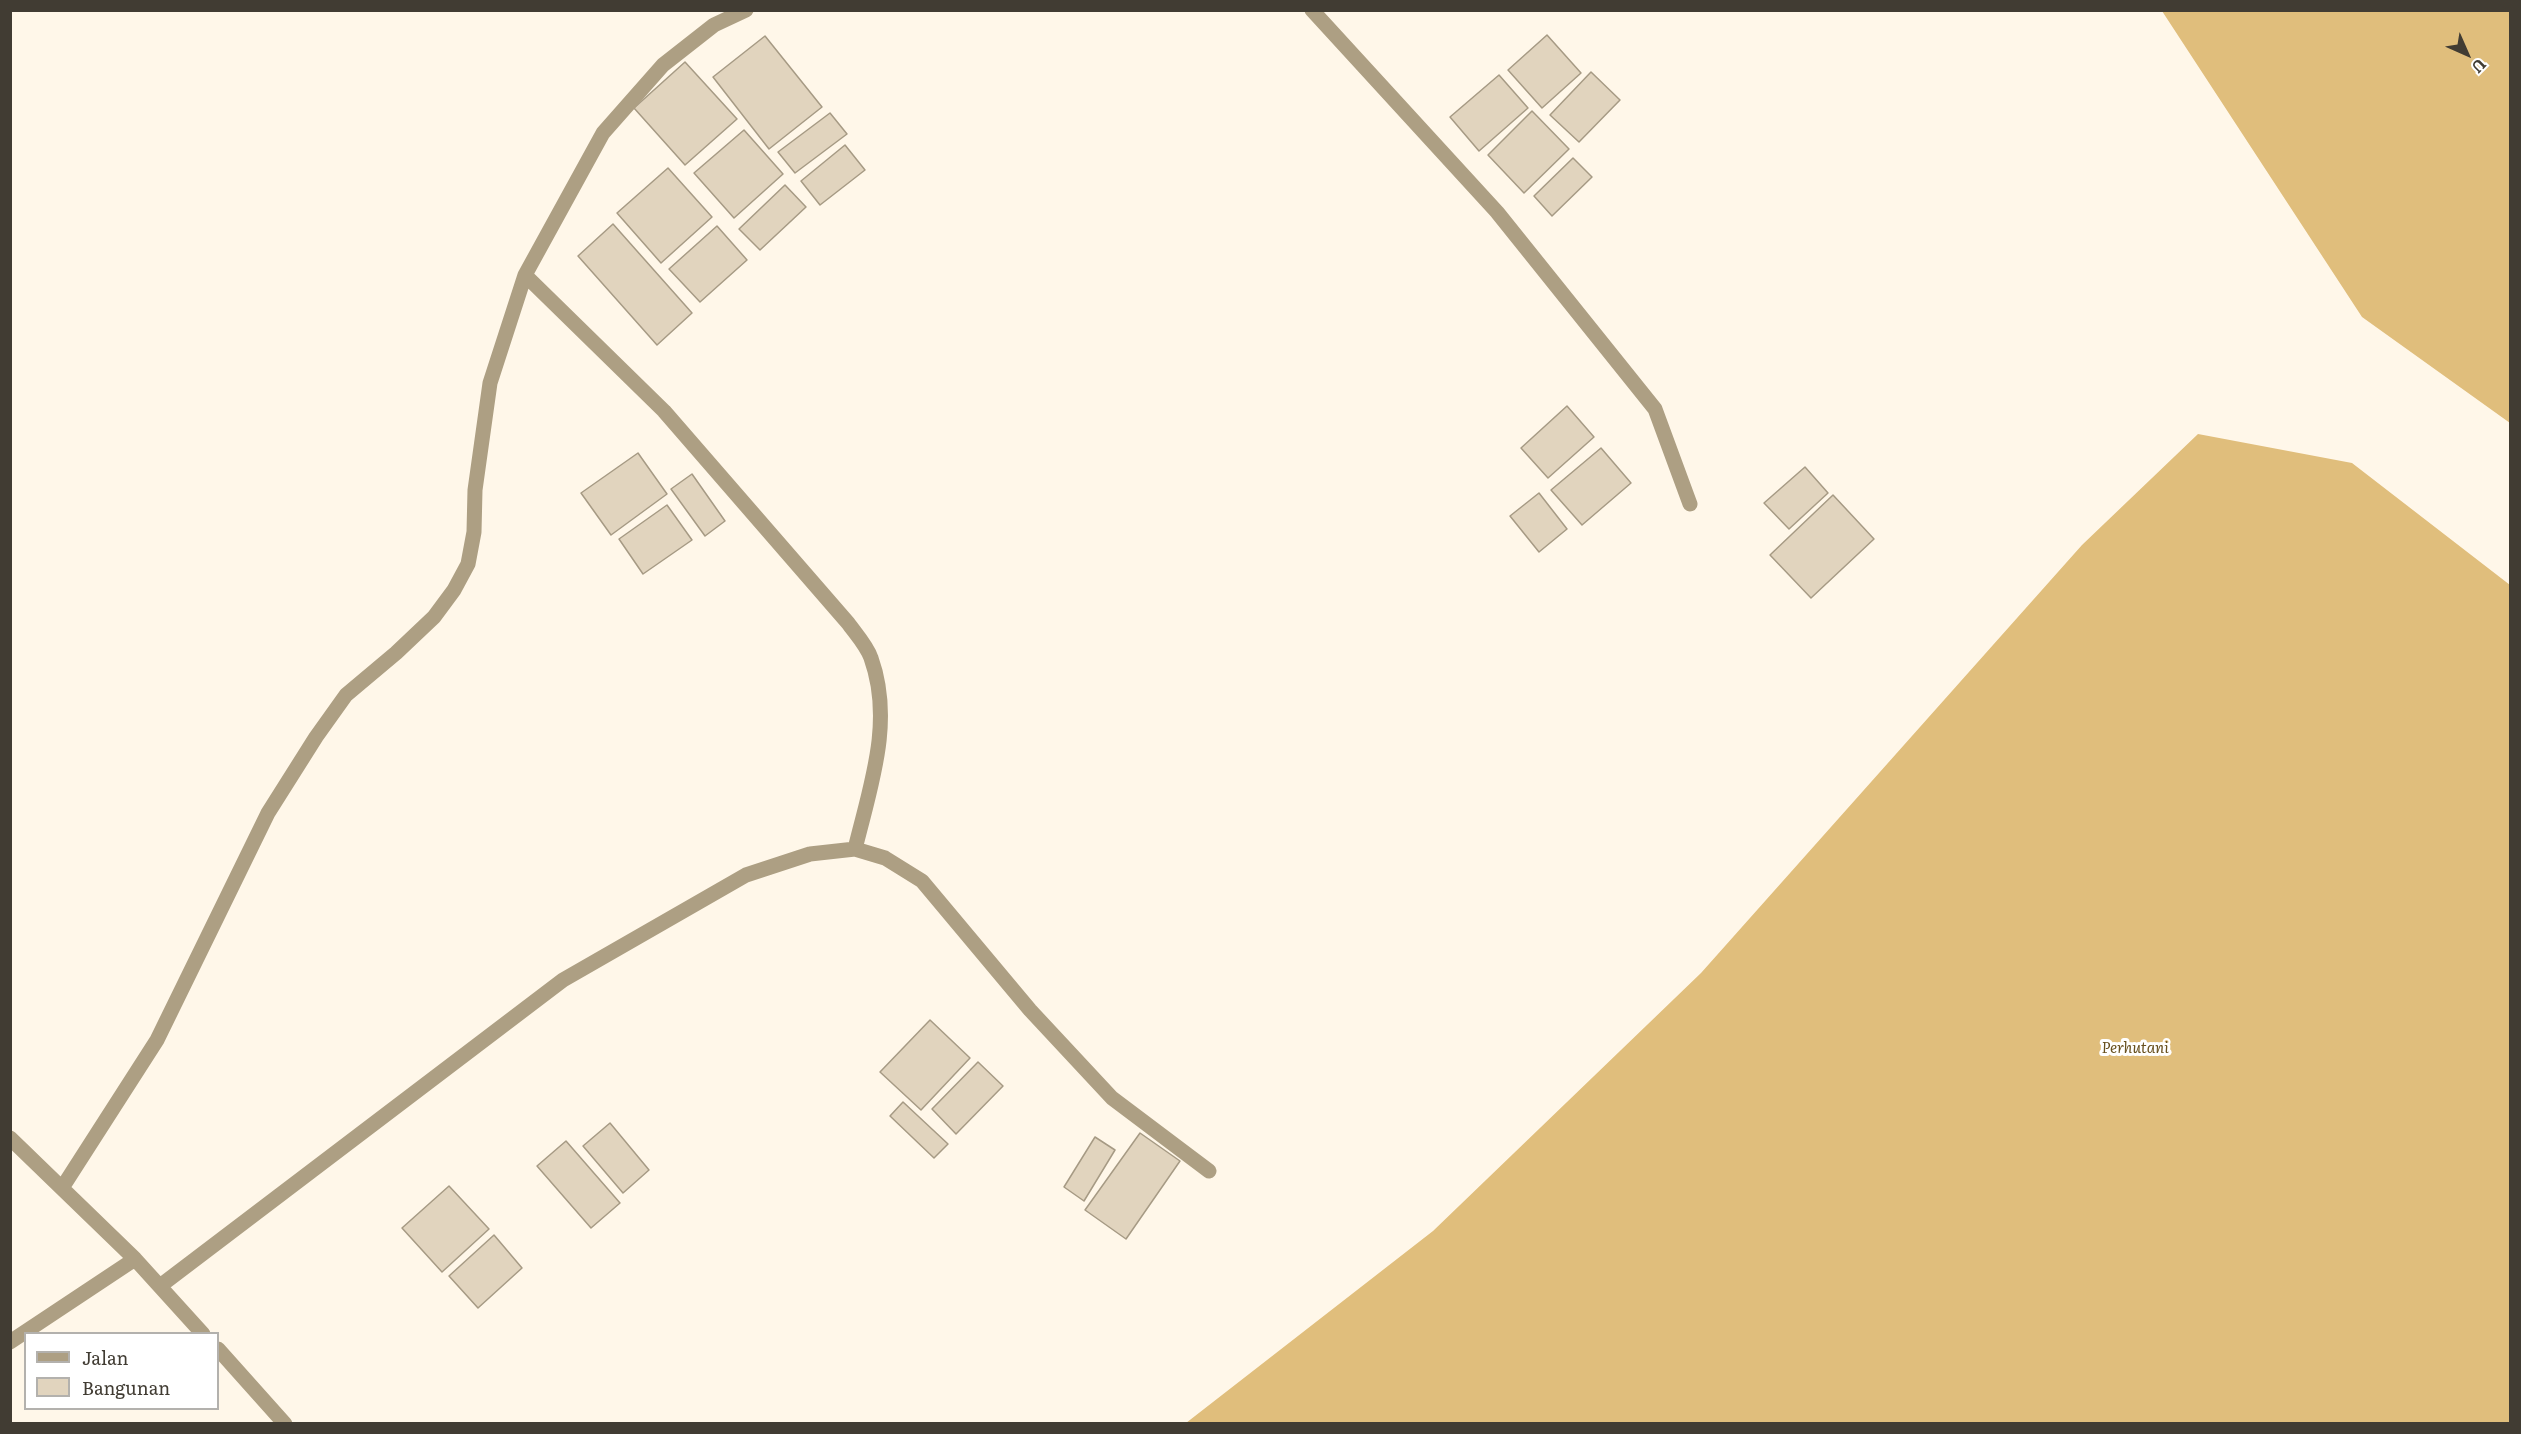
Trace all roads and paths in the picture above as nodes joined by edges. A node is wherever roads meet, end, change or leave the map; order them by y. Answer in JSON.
{"nodes":[{"id":1,"x":746,"y":10,"type":"edge"},
{"id":2,"x":1312,"y":10,"type":"edge"},
{"id":3,"x":525,"y":275,"type":"junction"},
{"id":4,"x":1690,"y":504,"type":"dead end"},
{"id":5,"x":855,"y":849,"type":"junction"},
{"id":6,"x":10,"y":1138,"type":"edge"},
{"id":7,"x":1209,"y":1171,"type":"dead end"},
{"id":8,"x":62,"y":1188,"type":"junction"},
{"id":9,"x":135,"y":1258,"type":"junction"},
{"id":10,"x":160,"y":1286,"type":"junction"},
{"id":11,"x":25,"y":1332,"type":"edge"},
{"id":12,"x":201,"y":1332,"type":"edge"},
{"id":13,"x":24,"y":1333,"type":"edge"},
{"id":14,"x":10,"y":1342,"type":"edge"},
{"id":15,"x":219,"y":1350,"type":"edge"},
{"id":16,"x":285,"y":1424,"type":"edge"}],
"edges":[{"from":1,"to":3,"type":"street"},
{"from":2,"to":4,"type":"street"},
{"from":3,"to":5,"type":"street"},
{"from":3,"to":8,"type":"street"},
{"from":5,"to":7,"type":"street"},
{"from":5,"to":10,"type":"street"},
{"from":6,"to":8,"type":"street"},
{"from":8,"to":9,"type":"street"},
{"from":9,"to":10,"type":"street"},
{"from":9,"to":11,"type":"street"},
{"from":10,"to":12,"type":"street"},
{"from":13,"to":14,"type":"street"},
{"from":15,"to":16,"type":"street"}]}
